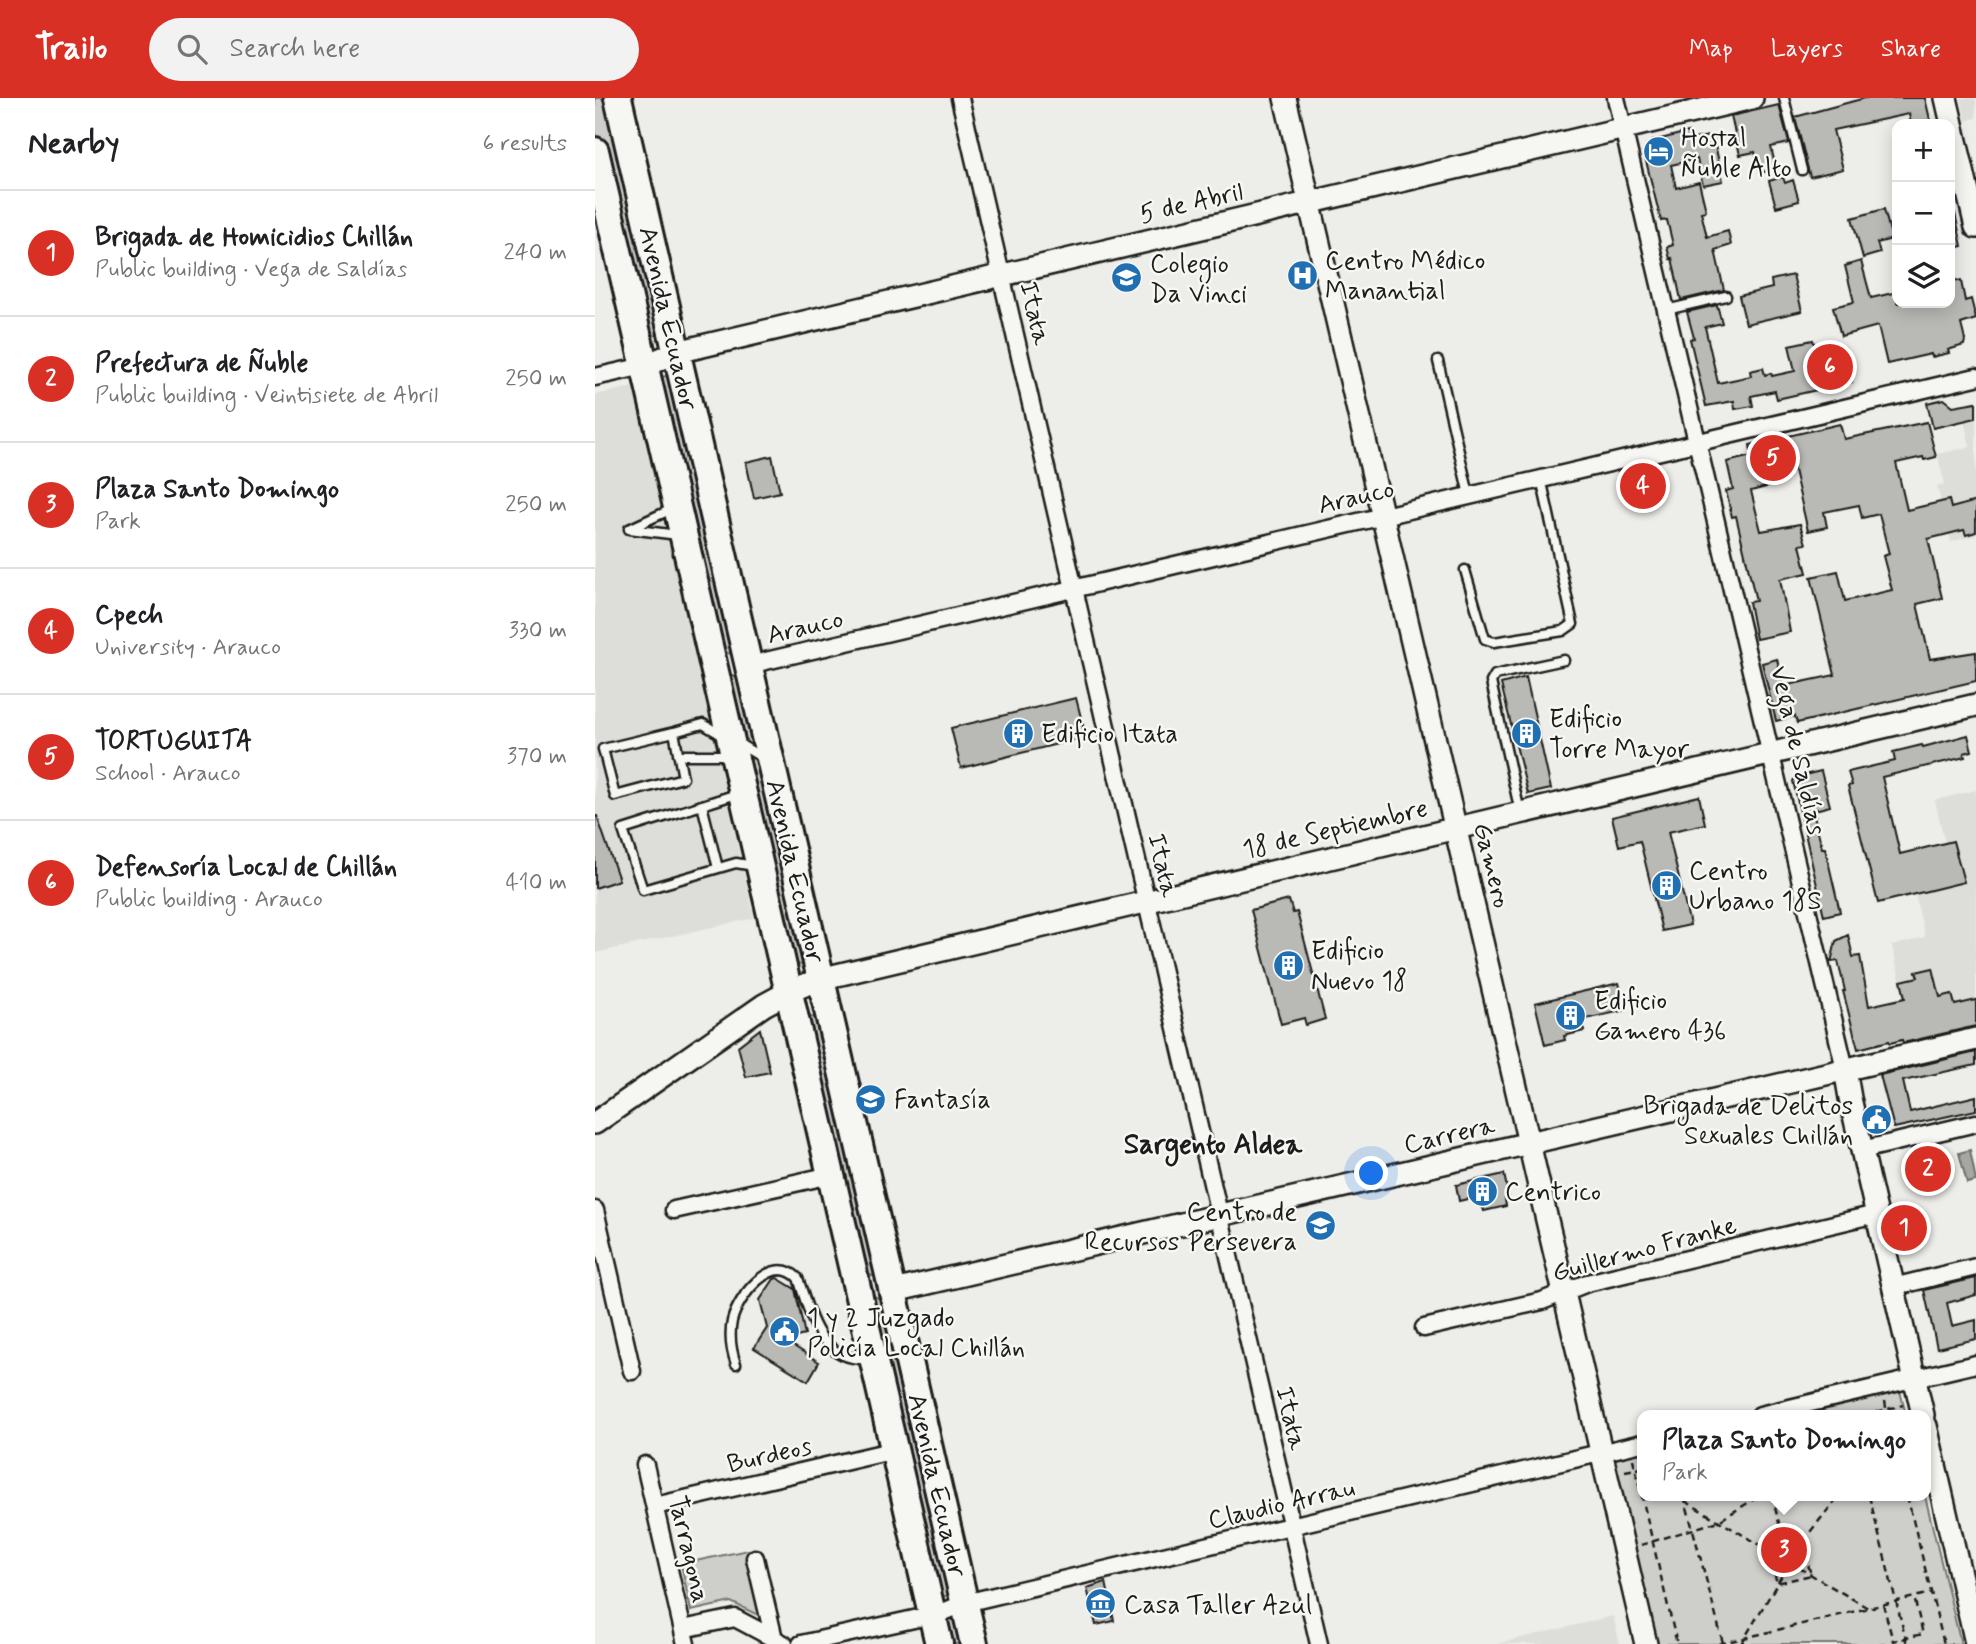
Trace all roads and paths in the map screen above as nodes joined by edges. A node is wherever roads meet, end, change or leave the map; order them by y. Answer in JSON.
{"nodes":[{"id":1,"x":618,"y":98,"type":"edge"},
{"id":2,"x":960,"y":98,"type":"edge"},
{"id":3,"x":1285,"y":98,"type":"edge"},
{"id":4,"x":1616,"y":98,"type":"edge"},
{"id":5,"x":1752,"y":98,"type":"edge"},
{"id":6,"x":1784,"y":98,"type":"edge"},
{"id":7,"x":1945,"y":98,"type":"edge"},
{"id":8,"x":1624,"y":128,"type":"junction"},
{"id":9,"x":595,"y":151,"type":"edge"},
{"id":10,"x":1802,"y":170,"type":"dead end"},
{"id":11,"x":1309,"y":203,"type":"junction"},
{"id":12,"x":1976,"y":228,"type":"edge"},
{"id":13,"x":1002,"y":275,"type":"junction"},
{"id":14,"x":1726,"y":296,"type":"dead end"},
{"id":15,"x":1666,"y":310,"type":"junction"},
{"id":16,"x":677,"y":352,"type":"junction"},
{"id":17,"x":1438,"y":361,"type":"dead end"},
{"id":18,"x":644,"y":366,"type":"junction"},
{"id":19,"x":595,"y":377,"type":"edge"},
{"id":20,"x":1976,"y":377,"type":"edge"},
{"id":21,"x":1697,"y":441,"type":"junction"},
{"id":22,"x":1541,"y":478,"type":"junction"},
{"id":23,"x":1469,"y":495,"type":"junction"},
{"id":24,"x":677,"y":507,"type":"junction"},
{"id":25,"x":1382,"y":515,"type":"junction"},
{"id":26,"x":684,"y":536,"type":"junction"},
{"id":27,"x":1465,"y":570,"type":"dead end"},
{"id":28,"x":1074,"y":588,"type":"junction"},
{"id":29,"x":707,"y":639,"type":"junction"},
{"id":30,"x":1564,"y":660,"type":"dead end"},
{"id":31,"x":749,"y":665,"type":"junction"},
{"id":32,"x":1976,"y":705,"type":"edge"},
{"id":33,"x":674,"y":732,"type":"junction"},
{"id":34,"x":733,"y":747,"type":"junction"},
{"id":35,"x":1771,"y":753,"type":"junction"},
{"id":36,"x":678,"y":755,"type":"junction"},
{"id":37,"x":774,"y":773,"type":"junction"},
{"id":38,"x":743,"y":792,"type":"junction"},
{"id":39,"x":702,"y":805,"type":"junction"},
{"id":40,"x":1521,"y":812,"type":"junction"},
{"id":41,"x":1455,"y":828,"type":"junction"},
{"id":42,"x":761,"y":867,"type":"junction"},
{"id":43,"x":718,"y":868,"type":"junction"},
{"id":44,"x":1147,"y":901,"type":"junction"},
{"id":45,"x":820,"y":979,"type":"junction"},
{"id":46,"x":790,"y":991,"type":"junction"},
{"id":47,"x":1976,"y":1039,"type":"edge"},
{"id":48,"x":1845,"y":1069,"type":"junction"},
{"id":49,"x":1976,"y":1123,"type":"edge"},
{"id":50,"x":595,"y":1124,"type":"edge"},
{"id":51,"x":1531,"y":1143,"type":"junction"},
{"id":52,"x":1861,"y":1150,"type":"junction"},
{"id":53,"x":831,"y":1174,"type":"junction"},
{"id":54,"x":595,"y":1210,"type":"edge"},
{"id":55,"x":674,"y":1210,"type":"dead end"},
{"id":56,"x":1877,"y":1214,"type":"junction"},
{"id":57,"x":1220,"y":1217,"type":"junction"},
{"id":58,"x":1976,"y":1267,"type":"edge"},
{"id":59,"x":854,"y":1272,"type":"junction"},
{"id":60,"x":1893,"y":1287,"type":"junction"},
{"id":61,"x":894,"y":1292,"type":"junction"},
{"id":62,"x":1565,"y":1292,"type":"junction"},
{"id":63,"x":1424,"y":1328,"type":"dead end"},
{"id":64,"x":874,"y":1358,"type":"junction"},
{"id":65,"x":736,"y":1364,"type":"dead end"},
{"id":66,"x":1976,"y":1364,"type":"edge"},
{"id":67,"x":632,"y":1371,"type":"dead end"},
{"id":68,"x":1919,"y":1398,"type":"edge"},
{"id":69,"x":1807,"y":1410,"type":"edge"},
{"id":70,"x":1881,"y":1410,"type":"edge"},
{"id":71,"x":1635,"y":1445,"type":"edge"},
{"id":72,"x":1931,"y":1448,"type":"edge"},
{"id":73,"x":895,"y":1450,"type":"junction"},
{"id":74,"x":1602,"y":1452,"type":"junction"},
{"id":75,"x":645,"y":1465,"type":"dead end"},
{"id":76,"x":1644,"y":1501,"type":"edge"},
{"id":77,"x":1685,"y":1501,"type":"joint"},
{"id":78,"x":1751,"y":1501,"type":"edge"},
{"id":79,"x":1773,"y":1501,"type":"edge"},
{"id":80,"x":1835,"y":1501,"type":"edge"},
{"id":81,"x":1870,"y":1501,"type":"edge"},
{"id":82,"x":1908,"y":1501,"type":"edge"},
{"id":83,"x":655,"y":1506,"type":"junction"},
{"id":84,"x":1719,"y":1521,"type":"junction"},
{"id":85,"x":1291,"y":1526,"type":"junction"},
{"id":86,"x":1693,"y":1531,"type":"junction"},
{"id":87,"x":1653,"y":1542,"type":"junction"},
{"id":88,"x":1803,"y":1542,"type":"junction"},
{"id":89,"x":1785,"y":1546,"type":"junction"},
{"id":90,"x":1625,"y":1550,"type":"junction"},
{"id":91,"x":1768,"y":1550,"type":"junction"},
{"id":92,"x":755,"y":1558,"type":"dead end"},
{"id":93,"x":1790,"y":1563,"type":"junction"},
{"id":94,"x":1811,"y":1575,"type":"junction"},
{"id":95,"x":1777,"y":1583,"type":"junction"},
{"id":96,"x":1931,"y":1593,"type":"junction"},
{"id":97,"x":1914,"y":1597,"type":"junction"},
{"id":98,"x":1896,"y":1601,"type":"junction"},
{"id":99,"x":965,"y":1603,"type":"junction"},
{"id":100,"x":1883,"y":1604,"type":"junction"},
{"id":101,"x":1868,"y":1608,"type":"junction"},
{"id":102,"x":932,"y":1615,"type":"junction"},
{"id":103,"x":685,"y":1637,"type":"edge"},
{"id":104,"x":1744,"y":1638,"type":"junction"},
{"id":105,"x":1906,"y":1638,"type":"junction"},
{"id":106,"x":779,"y":1641,"type":"edge"},
{"id":107,"x":1721,"y":1643,"type":"edge"},
{"id":108,"x":1976,"y":1643,"type":"edge"},
{"id":109,"x":801,"y":1644,"type":"edge"},
{"id":110,"x":939,"y":1644,"type":"edge"},
{"id":111,"x":974,"y":1644,"type":"edge"},
{"id":112,"x":1319,"y":1644,"type":"edge"},
{"id":113,"x":1646,"y":1644,"type":"edge"},
{"id":114,"x":1677,"y":1644,"type":"edge"},
{"id":115,"x":1741,"y":1644,"type":"edge"},
{"id":116,"x":1907,"y":1644,"type":"edge"},
{"id":117,"x":1944,"y":1644,"type":"edge"}],
"edges":[{"from":1,"to":16,"type":"main road","name":"Avenida Ecuador"},
{"from":2,"to":13,"type":"street","name":"Itata"},
{"from":3,"to":11,"type":"street","name":"Gamero"},
{"from":4,"to":8,"type":"street","name":"Vega de Saldías"},
{"from":5,"to":8,"type":"street","name":"5 de Abril"},
{"from":6,"to":10,"type":"lane"},
{"from":7,"to":12,"type":"street"},
{"from":8,"to":11,"type":"street","name":"5 de Abril"},
{"from":8,"to":15,"type":"street","name":"Vega de Saldías"},
{"from":9,"to":18,"type":"main road","name":"Avenida Ecuador"},
{"from":11,"to":13,"type":"street","name":"5 de Abril"},
{"from":11,"to":25,"type":"street","name":"Gamero"},
{"from":13,"to":16,"type":"street","name":"5 de Abril"},
{"from":13,"to":28,"type":"street","name":"Itata"},
{"from":14,"to":15,"type":"lane"},
{"from":15,"to":21,"type":"street","name":"Vega de Saldías"},
{"from":16,"to":18,"type":"street","name":"5 de Abril"},
{"from":16,"to":31,"type":"main road","name":"Avenida Ecuador"},
{"from":17,"to":23,"type":"lane"},
{"from":18,"to":19,"type":"street"},
{"from":18,"to":24,"type":"main road","name":"Avenida Ecuador"},
{"from":20,"to":21,"type":"street","name":"Arauco"},
{"from":21,"to":22,"type":"street","name":"Arauco"},
{"from":21,"to":35,"type":"street","name":"Vega de Saldías"},
{"from":22,"to":23,"type":"street","name":"Arauco"},
{"from":22,"to":27,"type":"lane"},
{"from":23,"to":25,"type":"street","name":"Arauco"},
{"from":24,"to":26,"type":"main road","name":"Avenida Ecuador"},
{"from":24,"to":26,"type":"lane"},
{"from":25,"to":28,"type":"street","name":"Arauco"},
{"from":25,"to":41,"type":"street","name":"Gamero"},
{"from":26,"to":29,"type":"main road","name":"Avenida Ecuador"},
{"from":28,"to":31,"type":"street","name":"Arauco"},
{"from":28,"to":44,"type":"street","name":"Itata"},
{"from":29,"to":31,"type":"main road"},
{"from":29,"to":34,"type":"main road","name":"Avenida Ecuador"},
{"from":30,"to":40,"type":"lane"},
{"from":31,"to":37,"type":"main road","name":"Avenida Ecuador"},
{"from":32,"to":35,"type":"street","name":"18 de Septiembre"},
{"from":33,"to":34,"type":"lane"},
{"from":33,"to":36,"type":"lane"},
{"from":33,"to":36,"type":"lane"},
{"from":34,"to":36,"type":"lane"},
{"from":34,"to":37,"type":"lane"},
{"from":34,"to":38,"type":"main road","name":"Avenida Ecuador"},
{"from":35,"to":40,"type":"street","name":"18 de Septiembre"},
{"from":35,"to":48,"type":"street","name":"Vega de Saldías"},
{"from":37,"to":45,"type":"main road","name":"Avenida Ecuador"},
{"from":38,"to":39,"type":"lane"},
{"from":38,"to":42,"type":"main road","name":"Avenida Ecuador"},
{"from":39,"to":43,"type":"lane"},
{"from":39,"to":43,"type":"lane"},
{"from":40,"to":41,"type":"street","name":"18 de Septiembre"},
{"from":41,"to":44,"type":"street","name":"18 de Septiembre"},
{"from":41,"to":51,"type":"street","name":"Gamero"},
{"from":42,"to":43,"type":"lane"},
{"from":42,"to":46,"type":"main road","name":"Avenida Ecuador"},
{"from":44,"to":45,"type":"street","name":"18 de Septiembre"},
{"from":44,"to":57,"type":"street","name":"Itata"},
{"from":45,"to":46,"type":"street","name":"18 de Septiembre"},
{"from":45,"to":61,"type":"main road","name":"Avenida Ecuador"},
{"from":46,"to":50,"type":"street","name":"18 de Septiembre"},
{"from":46,"to":53,"type":"main road","name":"Avenida Ecuador"},
{"from":47,"to":48,"type":"street","name":"Carrera"},
{"from":48,"to":51,"type":"street","name":"Carrera"},
{"from":48,"to":52,"type":"street","name":"Vega de Saldías"},
{"from":49,"to":52,"type":"street"},
{"from":51,"to":57,"type":"street","name":"Carrera"},
{"from":51,"to":62,"type":"street","name":"Gamero"},
{"from":52,"to":56,"type":"street","name":"Vega de Saldías"},
{"from":53,"to":55,"type":"street"},
{"from":53,"to":59,"type":"main road","name":"Avenida Ecuador"},
{"from":54,"to":67,"type":"street"},
{"from":56,"to":60,"type":"street","name":"Vega de Saldías"},
{"from":56,"to":62,"type":"street","name":"Guillermo Franke"},
{"from":57,"to":61,"type":"street","name":"Carrera"},
{"from":57,"to":85,"type":"street","name":"Itata"},
{"from":58,"to":60,"type":"street"},
{"from":59,"to":61,"type":"main road"},
{"from":59,"to":64,"type":"main road","name":"Avenida Ecuador"},
{"from":60,"to":68,"type":"street","name":"Vega de Saldías"},
{"from":61,"to":99,"type":"main road","name":"Avenida Ecuador"},
{"from":62,"to":63,"type":"street","name":"Guillermo Franke"},
{"from":62,"to":74,"type":"street","name":"Gamero"},
{"from":64,"to":65,"type":"lane"},
{"from":64,"to":73,"type":"main road","name":"Avenida Ecuador"},
{"from":66,"to":68,"type":"street"},
{"from":68,"to":69,"type":"street"},
{"from":68,"to":70,"type":"path"},
{"from":71,"to":74,"type":"street","name":"Claudio Arrau"},
{"from":72,"to":108,"type":"street"},
{"from":73,"to":83,"type":"street","name":"Burdeos"},
{"from":73,"to":102,"type":"main road","name":"Avenida Ecuador"},
{"from":74,"to":85,"type":"street","name":"Claudio Arrau"},
{"from":74,"to":90,"type":"street","name":"Gamero"},
{"from":75,"to":83,"type":"street","name":"Tarragona"},
{"from":76,"to":87,"type":"path"},
{"from":77,"to":84,"type":"path"},
{"from":77,"to":86,"type":"path"},
{"from":78,"to":84,"type":"path"},
{"from":79,"to":89,"type":"path"},
{"from":80,"to":88,"type":"path"},
{"from":81,"to":98,"type":"path"},
{"from":82,"to":96,"type":"path"},
{"from":83,"to":103,"type":"street","name":"Tarragona"},
{"from":84,"to":86,"type":"path"},
{"from":84,"to":91,"type":"path"},
{"from":85,"to":99,"type":"street","name":"Claudio Arrau"},
{"from":85,"to":112,"type":"street","name":"Itata"},
{"from":86,"to":87,"type":"path"},
{"from":86,"to":107,"type":"path"},
{"from":87,"to":90,"type":"path"},
{"from":87,"to":114,"type":"path"},
{"from":88,"to":89,"type":"path"},
{"from":88,"to":93,"type":"path"},
{"from":88,"to":94,"type":"path"},
{"from":89,"to":91,"type":"path"},
{"from":90,"to":113,"type":"street","name":"Gamero"},
{"from":91,"to":93,"type":"path"},
{"from":91,"to":95,"type":"path"},
{"from":92,"to":106,"type":"street"},
{"from":93,"to":94,"type":"path"},
{"from":93,"to":95,"type":"path"},
{"from":94,"to":95,"type":"path"},
{"from":94,"to":101,"type":"path"},
{"from":95,"to":104,"type":"path"},
{"from":96,"to":97,"type":"path"},
{"from":96,"to":117,"type":"path"},
{"from":97,"to":98,"type":"path"},
{"from":97,"to":105,"type":"path"},
{"from":98,"to":100,"type":"path"},
{"from":98,"to":105,"type":"path"},
{"from":99,"to":102,"type":"street","name":"Claudio Arrau"},
{"from":99,"to":111,"type":"main road","name":"Avenida Ecuador"},
{"from":100,"to":101,"type":"path"},
{"from":100,"to":105,"type":"path"},
{"from":101,"to":104,"type":"path"},
{"from":102,"to":109,"type":"street","name":"Claudio Arrau"},
{"from":102,"to":110,"type":"main road","name":"Avenida Ecuador"},
{"from":103,"to":106,"type":"street"},
{"from":104,"to":107,"type":"path"},
{"from":104,"to":115,"type":"path"},
{"from":105,"to":116,"type":"path"}]}
